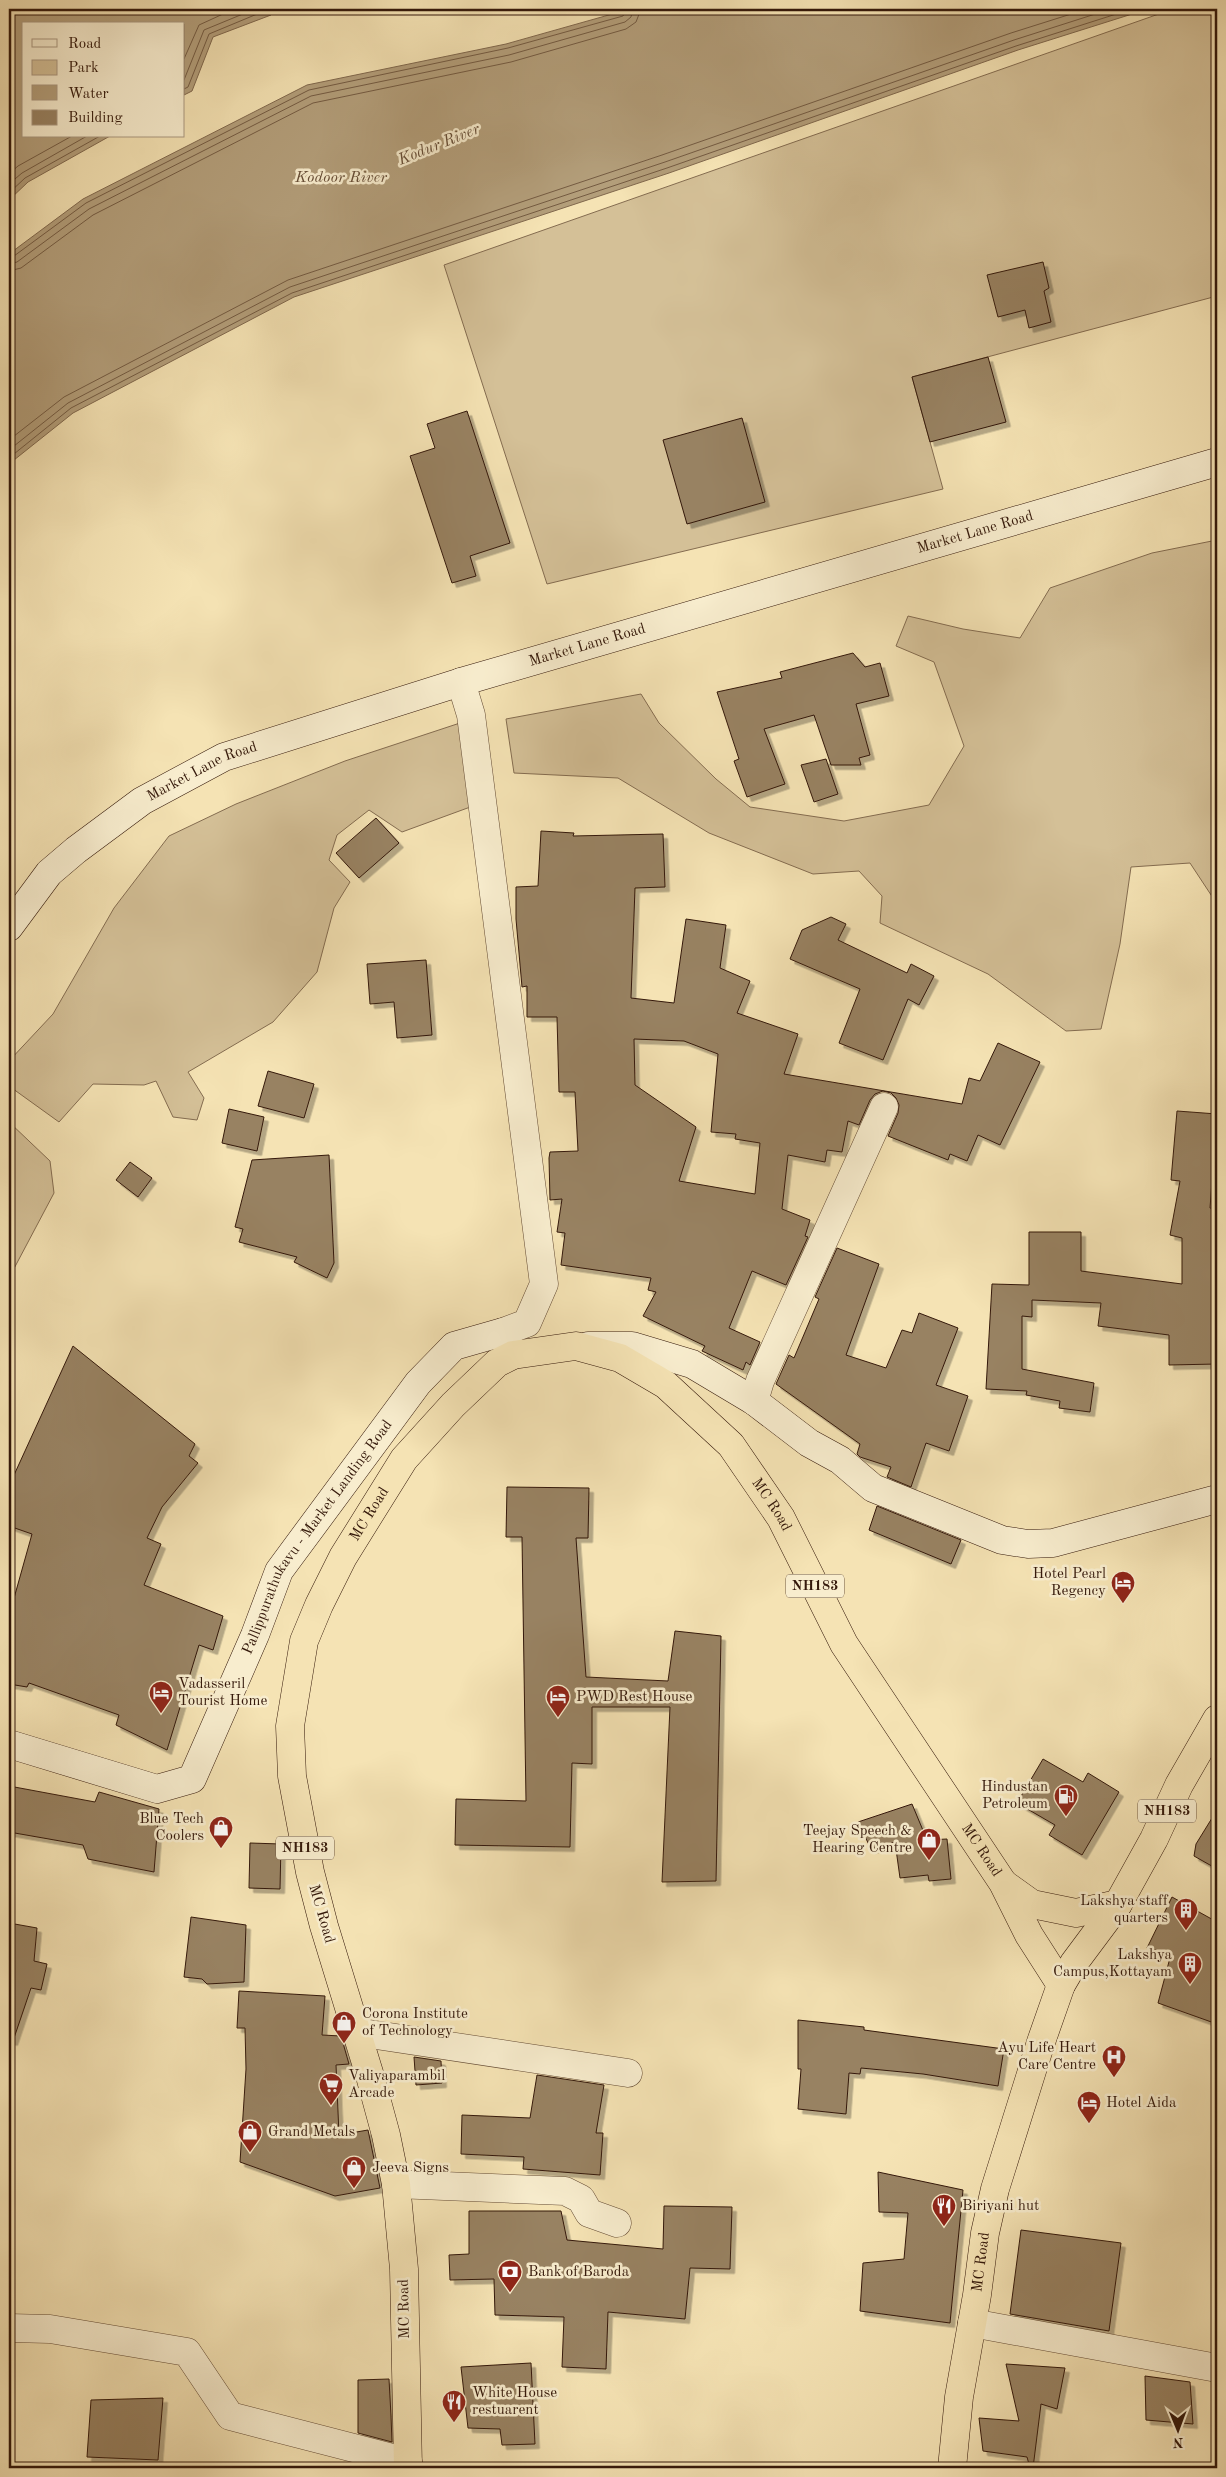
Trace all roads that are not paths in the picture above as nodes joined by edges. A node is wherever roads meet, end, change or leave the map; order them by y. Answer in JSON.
{"nodes":[{"id":1,"x":1217,"y":462,"type":"edge"},
{"id":2,"x":461,"y":682,"type":"junction"},
{"id":3,"x":9,"y":927,"type":"edge"},
{"id":4,"x":884,"y":1107,"type":"dead end"},
{"id":5,"x":508,"y":1343,"type":"junction"},
{"id":6,"x":576,"y":1346,"type":"junction"},
{"id":7,"x":754,"y":1401,"type":"junction"},
{"id":8,"x":1217,"y":1499,"type":"edge"},
{"id":9,"x":1217,"y":1719,"type":"edge"},
{"id":10,"x":9,"y":1744,"type":"edge"},
{"id":11,"x":1003,"y":1883,"type":"junction"},
{"id":12,"x":1118,"y":1904,"type":"junction"},
{"id":13,"x":1061,"y":1985,"type":"junction"},
{"id":14,"x":356,"y":2032,"type":"junction"},
{"id":15,"x":628,"y":2073,"type":"dead end"},
{"id":16,"x":396,"y":2184,"type":"junction"},
{"id":17,"x":617,"y":2223,"type":"dead end"},
{"id":18,"x":972,"y":2323,"type":"junction"},
{"id":19,"x":9,"y":2328,"type":"edge"},
{"id":20,"x":1217,"y":2368,"type":"edge"},
{"id":21,"x":408,"y":2465,"type":"edge"},
{"id":22,"x":952,"y":2468,"type":"edge"}],
"edges":[{"from":1,"to":2,"type":"street","name":"Market Lane Road"},
{"from":2,"to":3,"type":"street","name":"Market Lane Road"},
{"from":2,"to":5,"type":"street"},
{"from":4,"to":7,"type":"street"},
{"from":5,"to":6,"type":"highway","name":"MC Road","number":"NH183"},
{"from":5,"to":10,"type":"street","name":"Pallippurathukavu - Market Landing Road"},
{"from":5,"to":14,"type":"highway","name":"MC Road","number":"NH183"},
{"from":6,"to":7,"type":"street"},
{"from":6,"to":11,"type":"highway","name":"MC Road","number":"NH183"},
{"from":7,"to":8,"type":"street"},
{"from":9,"to":12,"type":"highway","name":"MC Road","number":"NH183"},
{"from":11,"to":12,"type":"highway","number":"NH183"},
{"from":11,"to":13,"type":"highway"},
{"from":12,"to":13,"type":"highway","name":"MC Road","number":"NH183"},
{"from":13,"to":18,"type":"highway","name":"MC Road","number":"NH183"},
{"from":14,"to":15,"type":"street"},
{"from":14,"to":16,"type":"highway","name":"MC Road","number":"NH183"},
{"from":16,"to":17,"type":"street"},
{"from":16,"to":21,"type":"highway","name":"MC Road","number":"NH183"},
{"from":18,"to":20,"type":"street"},
{"from":18,"to":22,"type":"highway","name":"MC Road","number":"NH183"},
{"from":19,"to":21,"type":"street"}]}
